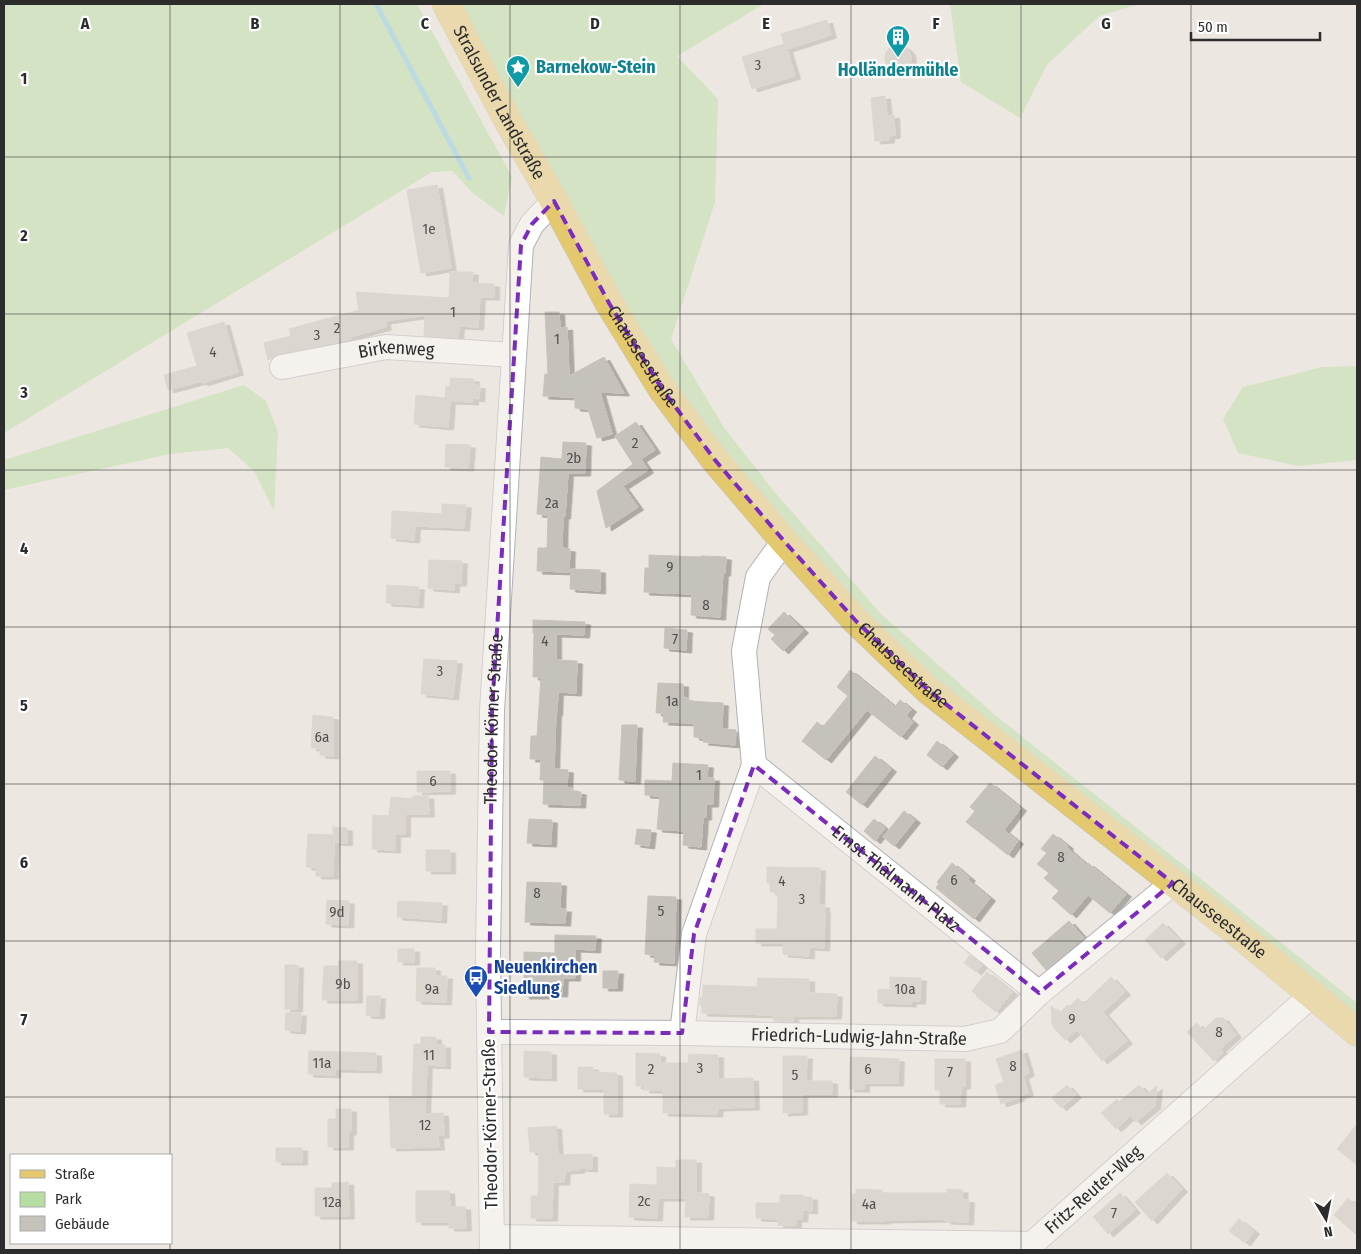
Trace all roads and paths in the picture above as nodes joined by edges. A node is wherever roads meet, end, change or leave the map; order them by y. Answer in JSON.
{"nodes":[{"id":1,"x":446,"y":4,"type":"edge"},
{"id":2,"x":554,"y":201,"type":"junction"},
{"id":3,"x":514,"y":355,"type":"junction"},
{"id":4,"x":282,"y":367,"type":"dead end"},
{"id":5,"x":784,"y":541,"type":"junction"},
{"id":6,"x":754,"y":765,"type":"junction"},
{"id":7,"x":1173,"y":883,"type":"junction"},
{"id":8,"x":1039,"y":993,"type":"junction"},
{"id":9,"x":1312,"y":995,"type":"junction"},
{"id":10,"x":489,"y":1032,"type":"junction"},
{"id":11,"x":1357,"y":1032,"type":"edge"},
{"id":12,"x":682,"y":1033,"type":"junction"},
{"id":13,"x":492,"y":1244,"type":"edge"}],
"edges":[{"from":1,"to":2,"type":"main road","name":"Stralsunder Landstraße"},
{"from":2,"to":3,"type":"street","name":"Theodor-Körner-Straße"},
{"from":2,"to":5,"type":"main road","name":"Chausseestraße"},
{"from":3,"to":4,"type":"street","name":"Birkenweg"},
{"from":3,"to":10,"type":"street","name":"Theodor-Körner-Straße"},
{"from":5,"to":6,"type":"street"},
{"from":5,"to":7,"type":"main road","name":"Chausseestraße"},
{"from":6,"to":8,"type":"street","name":"Ernst-Thälmann-Platz"},
{"from":6,"to":12,"type":"street"},
{"from":7,"to":8,"type":"street","name":"Friedrich-Ludwig-Jahn-Straße"},
{"from":7,"to":9,"type":"main road","name":"Chausseestraße"},
{"from":8,"to":12,"type":"street","name":"Friedrich-Ludwig-Jahn-Straße"},
{"from":9,"to":11,"type":"main road","name":"Chausseestraße"},
{"from":9,"to":13,"type":"street","name":"Fritz-Reuter-Weg"},
{"from":10,"to":12,"type":"street","name":"Friedrich-Ludwig-Jahn-Straße"},
{"from":10,"to":13,"type":"street","name":"Theodor-Körner-Straße"}]}
